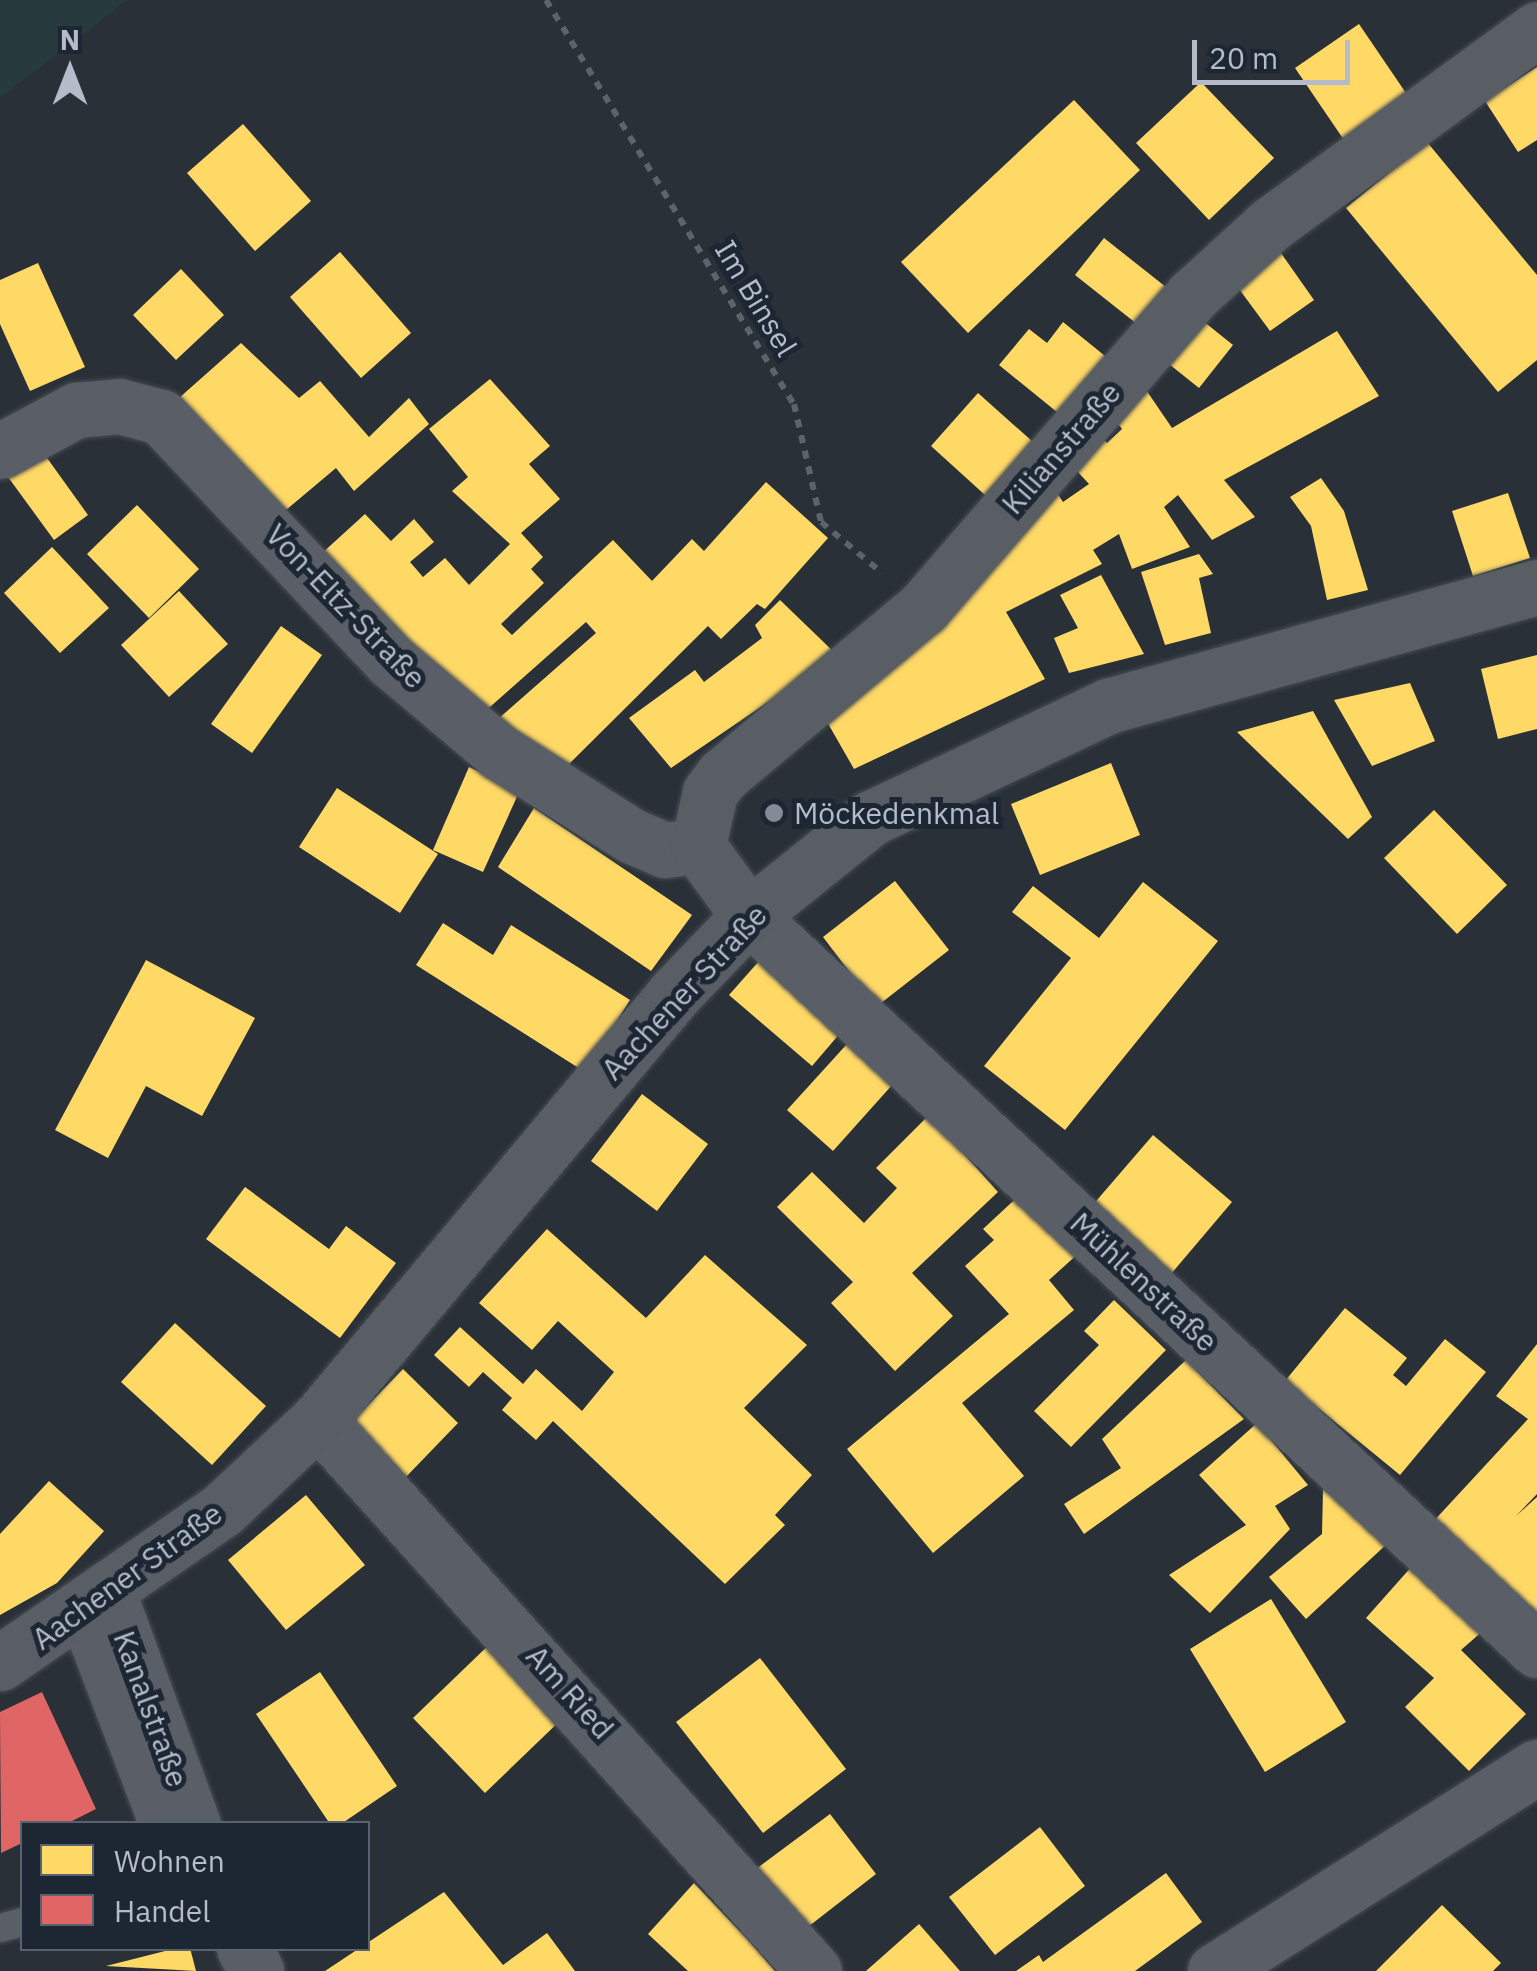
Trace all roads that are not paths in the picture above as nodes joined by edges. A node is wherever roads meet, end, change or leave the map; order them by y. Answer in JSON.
{"nodes":[{"id":1,"x":1526,"y":0,"type":"edge"},
{"id":2,"x":1537,"y":15,"type":"edge"},
{"id":3,"x":1537,"y":30,"type":"edge"},
{"id":4,"x":0,"y":450,"type":"edge"},
{"id":5,"x":1537,"y":587,"type":"edge"},
{"id":6,"x":698,"y":846,"type":"junction"},
{"id":7,"x":750,"y":916,"type":"junction"},
{"id":8,"x":318,"y":1420,"type":"junction"},
{"id":9,"x":92,"y":1607,"type":"junction"},
{"id":10,"x":1537,"y":1650,"type":"edge"},
{"id":11,"x":0,"y":1664,"type":"edge"},
{"id":12,"x":1537,"y":1768,"type":"edge"},
{"id":13,"x":152,"y":1821,"type":"edge"},
{"id":14,"x":192,"y":1821,"type":"edge"},
{"id":15,"x":814,"y":1971,"type":"edge"},
{"id":16,"x":1215,"y":1971,"type":"edge"}],
"edges":[{"from":1,"to":2,"type":"street"},
{"from":3,"to":6,"type":"main road","name":"Kilianstraße"},
{"from":4,"to":6,"type":"street","name":"Von-Eltz-Straße"},
{"from":5,"to":7,"type":"main road","name":"Aachener Straße"},
{"from":6,"to":7,"type":"main road"},
{"from":7,"to":8,"type":"main road","name":"Aachener Straße"},
{"from":7,"to":10,"type":"street","name":"Mühlenstraße"},
{"from":8,"to":9,"type":"main road","name":"Aachener Straße"},
{"from":8,"to":15,"type":"street","name":"Am Ried"},
{"from":9,"to":11,"type":"main road","name":"Aachener Straße"},
{"from":9,"to":13,"type":"lane"},
{"from":9,"to":14,"type":"street","name":"Kanalstraße"},
{"from":12,"to":16,"type":"street"}]}
